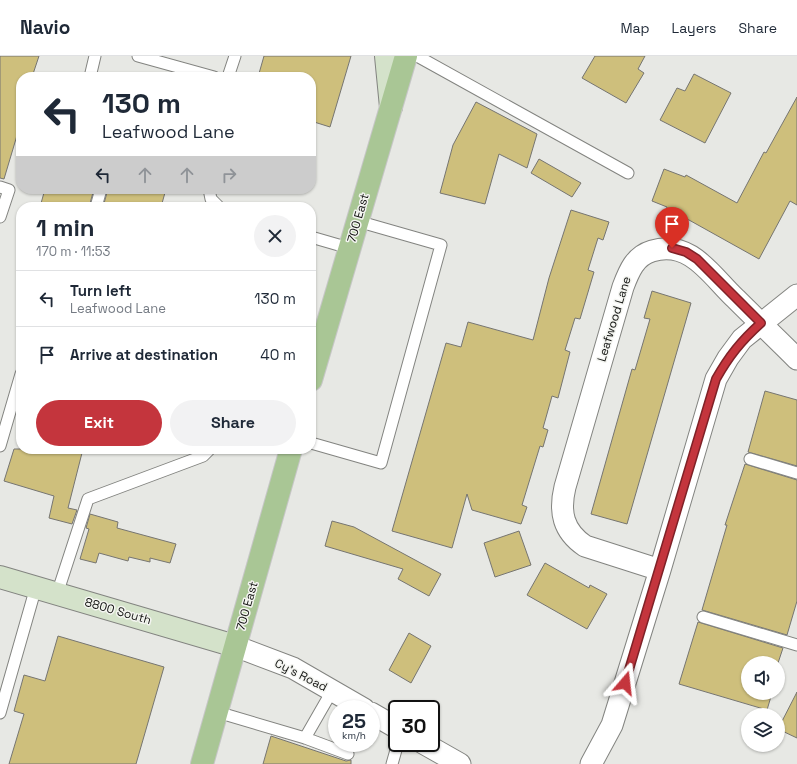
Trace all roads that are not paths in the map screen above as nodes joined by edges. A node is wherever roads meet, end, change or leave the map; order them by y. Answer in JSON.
{"nodes":[{"id":1,"x":95,"y":56,"type":"edge"},
{"id":2,"x":138,"y":56,"type":"edge"},
{"id":3,"x":235,"y":56,"type":"edge"},
{"id":4,"x":386,"y":56,"type":"edge"},
{"id":5,"x":406,"y":56,"type":"edge"},
{"id":6,"x":417,"y":56,"type":"edge"},
{"id":7,"x":91,"y":72,"type":"edge"},
{"id":8,"x":196,"y":72,"type":"edge"},
{"id":9,"x":230,"y":72,"type":"edge"},
{"id":10,"x":391,"y":107,"type":"junction"},
{"id":11,"x":628,"y":173,"type":"dead end"},
{"id":12,"x":0,"y":187,"type":"edge"},
{"id":13,"x":0,"y":218,"type":"edge"},
{"id":14,"x":357,"y":221,"type":"junction"},
{"id":15,"x":316,"y":238,"type":"edge"},
{"id":16,"x":349,"y":248,"type":"junction"},
{"id":17,"x":797,"y":295,"type":"edge"},
{"id":18,"x":761,"y":323,"type":"junction"},
{"id":19,"x":797,"y":359,"type":"edge"},
{"id":20,"x":316,"y":363,"type":"edge"},
{"id":21,"x":16,"y":391,"type":"edge"},
{"id":22,"x":316,"y":444,"type":"edge"},
{"id":23,"x":0,"y":446,"type":"edge"},
{"id":24,"x":205,"y":454,"type":"edge"},
{"id":25,"x":290,"y":454,"type":"edge"},
{"id":26,"x":750,"y":459,"type":"dead end"},
{"id":27,"x":797,"y":473,"type":"edge"},
{"id":28,"x":660,"y":570,"type":"junction"},
{"id":29,"x":0,"y":577,"type":"edge"},
{"id":30,"x":36,"y":587,"type":"junction"},
{"id":31,"x":58,"y":594,"type":"junction"},
{"id":32,"x":703,"y":617,"type":"dead end"},
{"id":33,"x":797,"y":645,"type":"edge"},
{"id":34,"x":235,"y":646,"type":"junction"},
{"id":35,"x":332,"y":691,"type":"junction"},
{"id":36,"x":348,"y":700,"type":"edge"},
{"id":37,"x":217,"y":712,"type":"junction"},
{"id":38,"x":0,"y":713,"type":"edge"},
{"id":39,"x":305,"y":738,"type":"junction"},
{"id":40,"x":395,"y":752,"type":"edge"},
{"id":41,"x":439,"y":752,"type":"edge"},
{"id":42,"x":348,"y":754,"type":"dead end"},
{"id":43,"x":202,"y":764,"type":"edge"},
{"id":44,"x":392,"y":764,"type":"edge"},
{"id":45,"x":460,"y":764,"type":"edge"},
{"id":46,"x":591,"y":764,"type":"edge"}],
"edges":[{"from":1,"to":7,"type":"lane"},
{"from":2,"to":8,"type":"lane"},
{"from":3,"to":9,"type":"lane"},
{"from":4,"to":10,"type":"street"},
{"from":5,"to":10,"type":"main road","name":"700 East"},
{"from":6,"to":11,"type":"lane"},
{"from":10,"to":14,"type":"main road","name":"700 East"},
{"from":12,"to":13,"type":"lane"},
{"from":14,"to":16,"type":"main road","name":"700 East"},
{"from":14,"to":22,"type":"lane"},
{"from":15,"to":16,"type":"lane"},
{"from":16,"to":20,"type":"main road","name":"700 East"},
{"from":17,"to":18,"type":"street"},
{"from":18,"to":19,"type":"street","name":"Leafwood Lane"},
{"from":18,"to":28,"type":"street"},
{"from":18,"to":28,"type":"street","name":"Leafwood Lane"},
{"from":21,"to":23,"type":"lane"},
{"from":24,"to":31,"type":"lane"},
{"from":25,"to":34,"type":"main road","name":"700 East"},
{"from":26,"to":27,"type":"lane"},
{"from":28,"to":46,"type":"street"},
{"from":29,"to":30,"type":"street","name":"8800 South"},
{"from":30,"to":31,"type":"street","name":"8800 South"},
{"from":30,"to":38,"type":"lane"},
{"from":31,"to":34,"type":"street","name":"8800 South"},
{"from":32,"to":33,"type":"lane"},
{"from":34,"to":35,"type":"street","name":"Cy's Road"},
{"from":34,"to":37,"type":"main road","name":"700 East"},
{"from":35,"to":36,"type":"street","name":"Cy's Road"},
{"from":35,"to":39,"type":"lane"},
{"from":37,"to":39,"type":"lane"},
{"from":37,"to":43,"type":"main road","name":"700 East"},
{"from":39,"to":42,"type":"lane"},
{"from":40,"to":44,"type":"lane"},
{"from":41,"to":45,"type":"street"}]}
